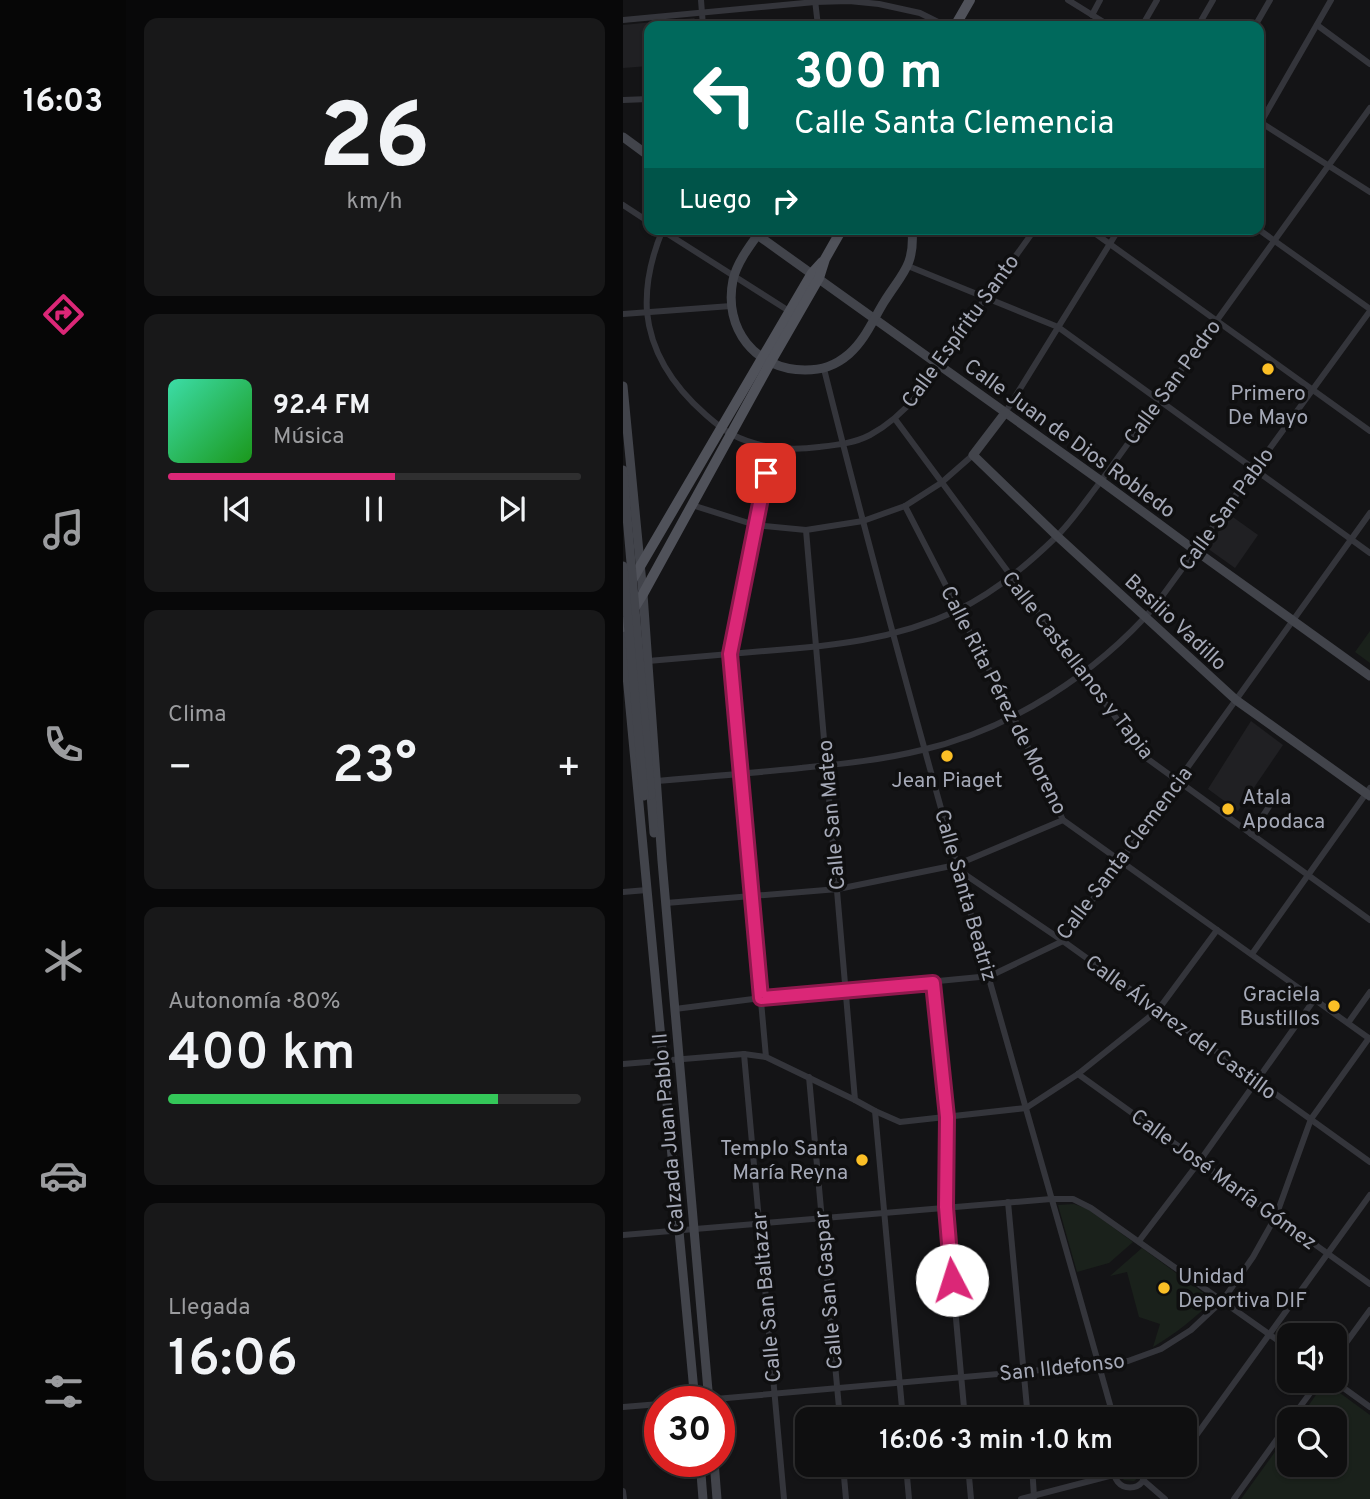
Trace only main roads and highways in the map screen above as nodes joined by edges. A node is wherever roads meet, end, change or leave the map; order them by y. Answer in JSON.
{"nodes":[{"id":1,"x":970,"y":0,"type":"edge"},
{"id":2,"x":958,"y":21,"type":"edge"},
{"id":3,"x":839,"y":235,"type":"edge"},
{"id":4,"x":815,"y":276,"type":"junction"},
{"id":5,"x":766,"y":361,"type":"junction"},
{"id":6,"x":623,"y":598,"type":"edge"},
{"id":7,"x":623,"y":627,"type":"edge"}],
"edges":[{"from":1,"to":2,"type":"main road"},
{"from":3,"to":4,"type":"main road"},
{"from":4,"to":5,"type":"main road"},
{"from":4,"to":5,"type":"main road"},
{"from":5,"to":6,"type":"main road"},
{"from":5,"to":7,"type":"main road"}]}
